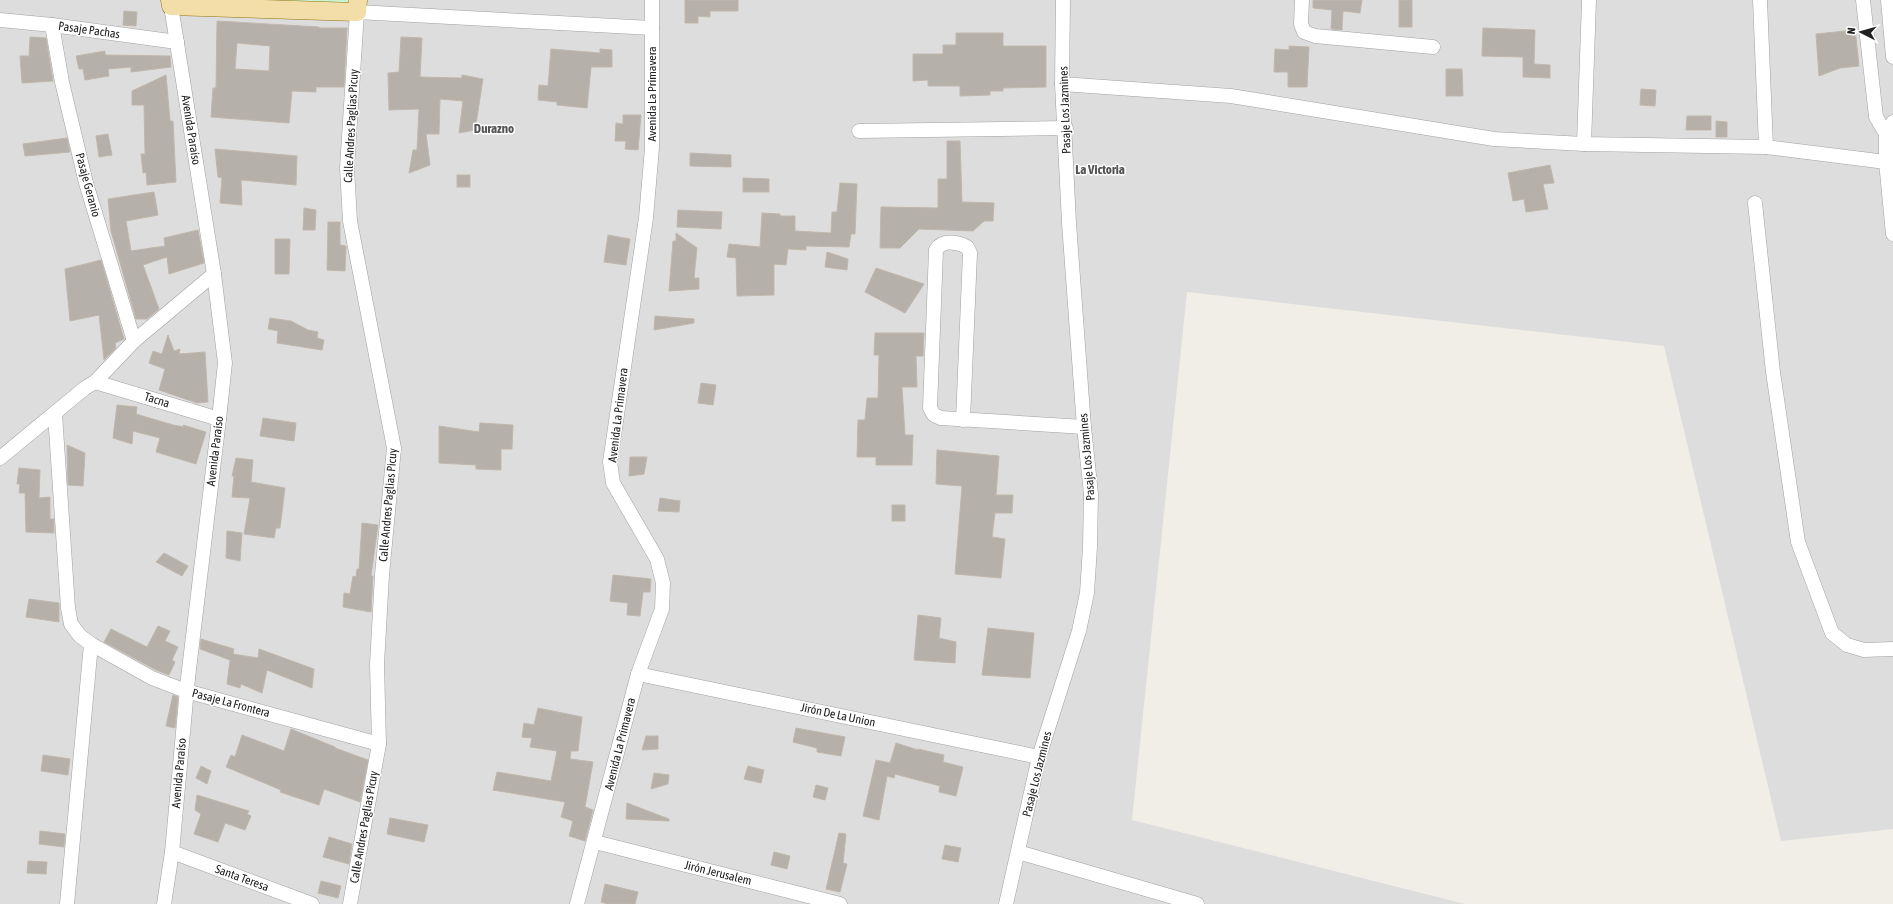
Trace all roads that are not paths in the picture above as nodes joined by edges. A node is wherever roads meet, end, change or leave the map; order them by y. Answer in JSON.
{"nodes":[{"id":1,"x":652,"y":0,"type":"edge"},
{"id":2,"x":1063,"y":0,"type":"edge"},
{"id":3,"x":1302,"y":0,"type":"edge"},
{"id":4,"x":1589,"y":0,"type":"edge"},
{"id":5,"x":1760,"y":0,"type":"edge"},
{"id":6,"x":1864,"y":0,"type":"edge"},
{"id":7,"x":1888,"y":0,"type":"edge"},
{"id":8,"x":171,"y":3,"type":"edge"},
{"id":9,"x":358,"y":6,"type":"edge"},
{"id":10,"x":0,"y":20,"type":"edge"},
{"id":11,"x":52,"y":25,"type":"junction"},
{"id":12,"x":652,"y":28,"type":"junction"},
{"id":13,"x":177,"y":42,"type":"junction"},
{"id":14,"x":1433,"y":47,"type":"dead end"},
{"id":15,"x":1893,"y":56,"type":"edge"},
{"id":16,"x":1062,"y":84,"type":"junction"},
{"id":17,"x":1066,"y":128,"type":"junction"},
{"id":18,"x":1891,"y":130,"type":"edge"},
{"id":19,"x":859,"y":131,"type":"dead end"},
{"id":20,"x":1584,"y":144,"type":"junction"},
{"id":21,"x":1766,"y":147,"type":"junction"},
{"id":22,"x":1886,"y":162,"type":"junction"},
{"id":23,"x":1755,"y":203,"type":"dead end"},
{"id":24,"x":1893,"y":234,"type":"edge"},
{"id":25,"x":214,"y":274,"type":"junction"},
{"id":26,"x":134,"y":341,"type":"junction"},
{"id":27,"x":95,"y":382,"type":"junction"},
{"id":28,"x":55,"y":414,"type":"junction"},
{"id":29,"x":219,"y":419,"type":"junction"},
{"id":30,"x":963,"y":420,"type":"junction"},
{"id":31,"x":1084,"y":427,"type":"junction"},
{"id":32,"x":0,"y":458,"type":"edge"},
{"id":33,"x":92,"y":644,"type":"junction"},
{"id":34,"x":1893,"y":649,"type":"edge"},
{"id":35,"x":638,"y":674,"type":"junction"},
{"id":36,"x":186,"y":691,"type":"junction"},
{"id":37,"x":379,"y":744,"type":"junction"},
{"id":38,"x":1039,"y":757,"type":"junction"},
{"id":39,"x":595,"y":842,"type":"junction"},
{"id":40,"x":172,"y":852,"type":"junction"},
{"id":41,"x":1018,"y":852,"type":"junction"},
{"id":42,"x":66,"y":904,"type":"edge"},
{"id":43,"x":164,"y":904,"type":"edge"},
{"id":44,"x":312,"y":904,"type":"edge"},
{"id":45,"x":350,"y":904,"type":"edge"},
{"id":46,"x":577,"y":904,"type":"edge"},
{"id":47,"x":840,"y":904,"type":"edge"},
{"id":48,"x":1006,"y":904,"type":"edge"},
{"id":49,"x":1197,"y":904,"type":"edge"}],
"edges":[{"from":1,"to":12,"type":"street","name":"Avenida La Primavera"},
{"from":2,"to":16,"type":"street","name":"Pasaje Los Jazmines"},
{"from":3,"to":14,"type":"street"},
{"from":4,"to":20,"type":"street"},
{"from":5,"to":21,"type":"street"},
{"from":6,"to":18,"type":"street"},
{"from":7,"to":15,"type":"street"},
{"from":8,"to":9,"type":"main road"},
{"from":8,"to":13,"type":"street","name":"Avenida Paraíso"},
{"from":9,"to":12,"type":"street"},
{"from":9,"to":37,"type":"street","name":"Calle Andres Paglias Picuy"},
{"from":10,"to":11,"type":"street","name":"Pasaje Pachas"},
{"from":11,"to":13,"type":"street","name":"Pasaje Pachas"},
{"from":11,"to":26,"type":"street","name":"Pasaje Geranio"},
{"from":12,"to":35,"type":"street","name":"Avenida La Primavera"},
{"from":13,"to":25,"type":"street","name":"Avenida Paraíso"},
{"from":16,"to":17,"type":"street","name":"Pasaje Los Jazmines"},
{"from":16,"to":20,"type":"street"},
{"from":17,"to":19,"type":"street"},
{"from":17,"to":31,"type":"street","name":"Pasaje Los Jazmines"},
{"from":18,"to":22,"type":"street"},
{"from":20,"to":21,"type":"street"},
{"from":21,"to":22,"type":"street"},
{"from":22,"to":24,"type":"street"},
{"from":23,"to":34,"type":"street"},
{"from":25,"to":26,"type":"street"},
{"from":25,"to":29,"type":"street","name":"Avenida Paraíso"},
{"from":26,"to":27,"type":"street"},
{"from":27,"to":28,"type":"street"},
{"from":27,"to":29,"type":"street","name":"Tacna"},
{"from":28,"to":32,"type":"street"},
{"from":28,"to":33,"type":"street","name":"Pasaje La Frontera"},
{"from":29,"to":36,"type":"street","name":"Avenida Paraíso"},
{"from":30,"to":30,"type":"street"},
{"from":30,"to":31,"type":"street"},
{"from":31,"to":38,"type":"street","name":"Pasaje Los Jazmines"},
{"from":33,"to":36,"type":"street","name":"Pasaje La Frontera"},
{"from":33,"to":42,"type":"street"},
{"from":35,"to":38,"type":"street","name":"Jirón De La Union"},
{"from":35,"to":39,"type":"street","name":"Avenida La Primavera"},
{"from":36,"to":37,"type":"street","name":"Pasaje La Frontera"},
{"from":36,"to":40,"type":"street","name":"Avenida Paraíso"},
{"from":37,"to":45,"type":"street","name":"Calle Andres Paglias Picuy"},
{"from":38,"to":41,"type":"street","name":"Pasaje Los Jazmines"},
{"from":39,"to":46,"type":"street","name":"Avenida La Primavera"},
{"from":39,"to":47,"type":"street","name":"Jirón Jerusalem"},
{"from":40,"to":43,"type":"street","name":"Avenida Paraíso"},
{"from":40,"to":44,"type":"street","name":"Santa Teresa"},
{"from":41,"to":48,"type":"street","name":"Pasaje Los Jazmines"},
{"from":41,"to":49,"type":"street"}]}
